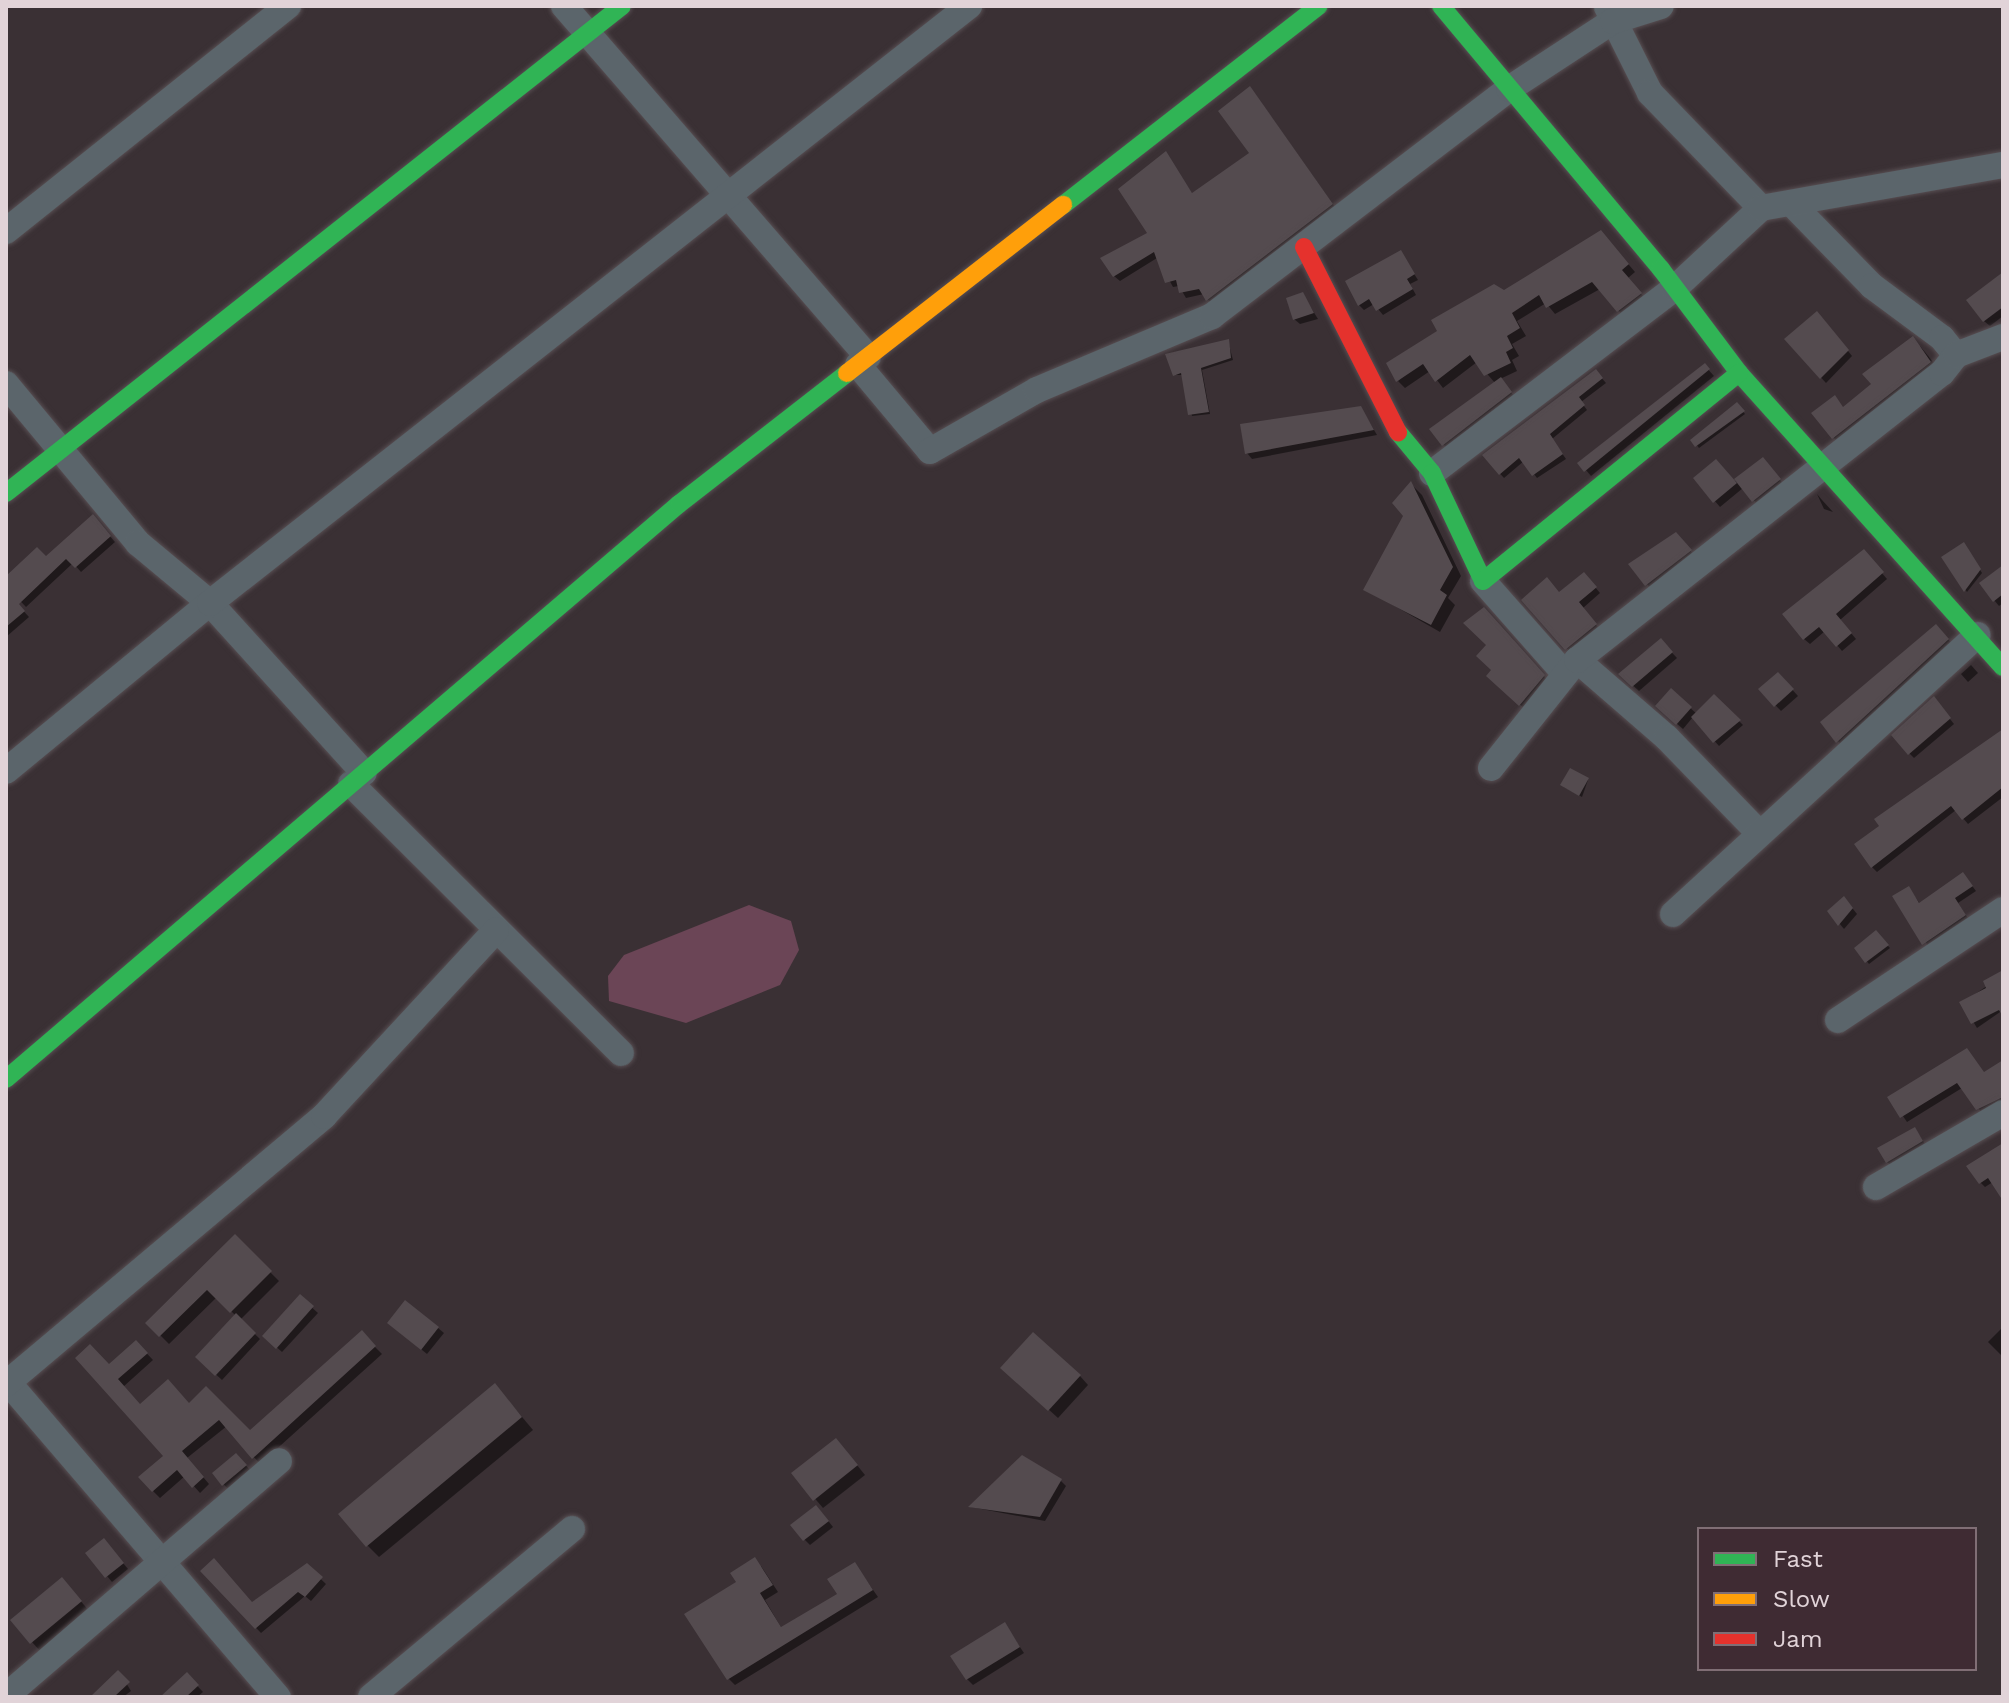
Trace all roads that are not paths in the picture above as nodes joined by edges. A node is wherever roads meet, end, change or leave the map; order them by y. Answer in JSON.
{"nodes":[{"id":1,"x":288,"y":6,"type":"edge"},
{"id":2,"x":564,"y":6,"type":"edge"},
{"id":3,"x":622,"y":6,"type":"edge"},
{"id":4,"x":969,"y":6,"type":"edge"},
{"id":5,"x":1319,"y":6,"type":"edge"},
{"id":6,"x":1441,"y":6,"type":"edge"},
{"id":7,"x":1661,"y":6,"type":"edge"},
{"id":8,"x":1610,"y":14,"type":"edge"},
{"id":9,"x":588,"y":33,"type":"junction"},
{"id":10,"x":1509,"y":89,"type":"junction"},
{"id":11,"x":2003,"y":165,"type":"edge"},
{"id":12,"x":729,"y":196,"type":"junction"},
{"id":13,"x":1791,"y":203,"type":"junction"},
{"id":14,"x":1761,"y":208,"type":"junction"},
{"id":15,"x":6,"y":231,"type":"edge"},
{"id":16,"x":1304,"y":247,"type":"junction"},
{"id":17,"x":1675,"y":288,"type":"junction"},
{"id":18,"x":2001,"y":341,"type":"edge"},
{"id":19,"x":1956,"y":355,"type":"junction"},
{"id":20,"x":863,"y":361,"type":"junction"},
{"id":21,"x":1739,"y":373,"type":"junction"},
{"id":22,"x":6,"y":384,"type":"edge"},
{"id":23,"x":61,"y":449,"type":"junction"},
{"id":24,"x":1824,"y":464,"type":"junction"},
{"id":25,"x":1432,"y":473,"type":"junction"},
{"id":26,"x":6,"y":493,"type":"edge"},
{"id":27,"x":1483,"y":581,"type":"junction"},
{"id":28,"x":210,"y":603,"type":"junction"},
{"id":29,"x":1977,"y":635,"type":"junction"},
{"id":30,"x":1571,"y":667,"type":"junction"},
{"id":31,"x":2003,"y":667,"type":"edge"},
{"id":32,"x":1491,"y":768,"type":"dead end"},
{"id":33,"x":6,"y":771,"type":"edge"},
{"id":34,"x":358,"y":778,"type":"junction"},
{"id":35,"x":1758,"y":832,"type":"junction"},
{"id":36,"x":2003,"y":910,"type":"edge"},
{"id":37,"x":1673,"y":914,"type":"dead end"},
{"id":38,"x":496,"y":930,"type":"junction"},
{"id":39,"x":1838,"y":1020,"type":"dead end"},
{"id":40,"x":621,"y":1053,"type":"dead end"},
{"id":41,"x":6,"y":1079,"type":"edge"},
{"id":42,"x":2003,"y":1113,"type":"edge"},
{"id":43,"x":1876,"y":1187,"type":"dead end"},
{"id":44,"x":7,"y":1382,"type":"edge"},
{"id":45,"x":279,"y":1461,"type":"dead end"},
{"id":46,"x":572,"y":1529,"type":"dead end"},
{"id":47,"x":162,"y":1562,"type":"junction"},
{"id":48,"x":6,"y":1696,"type":"edge"},
{"id":49,"x":278,"y":1697,"type":"edge"},
{"id":50,"x":371,"y":1697,"type":"edge"}],
"edges":[{"from":1,"to":15,"type":"street"},
{"from":2,"to":9,"type":"street"},
{"from":3,"to":9,"type":"street"},
{"from":4,"to":12,"type":"street"},
{"from":5,"to":20,"type":"street"},
{"from":6,"to":10,"type":"street"},
{"from":7,"to":8,"type":"street"},
{"from":8,"to":10,"type":"street"},
{"from":8,"to":14,"type":"street"},
{"from":9,"to":12,"type":"street"},
{"from":9,"to":23,"type":"street"},
{"from":10,"to":16,"type":"street"},
{"from":10,"to":17,"type":"street"},
{"from":11,"to":13,"type":"street"},
{"from":12,"to":20,"type":"street"},
{"from":12,"to":28,"type":"street"},
{"from":13,"to":14,"type":"street"},
{"from":13,"to":19,"type":"street"},
{"from":14,"to":17,"type":"street"},
{"from":16,"to":20,"type":"street"},
{"from":16,"to":25,"type":"street"},
{"from":17,"to":21,"type":"street"},
{"from":17,"to":25,"type":"street"},
{"from":18,"to":19,"type":"street"},
{"from":19,"to":24,"type":"street"},
{"from":20,"to":34,"type":"street"},
{"from":21,"to":24,"type":"street"},
{"from":21,"to":27,"type":"street"},
{"from":22,"to":23,"type":"street"},
{"from":23,"to":26,"type":"street"},
{"from":23,"to":28,"type":"street"},
{"from":24,"to":29,"type":"street"},
{"from":24,"to":30,"type":"street"},
{"from":25,"to":27,"type":"street"},
{"from":27,"to":30,"type":"street"},
{"from":28,"to":33,"type":"street"},
{"from":28,"to":34,"type":"street"},
{"from":29,"to":31,"type":"street"},
{"from":29,"to":35,"type":"street"},
{"from":30,"to":32,"type":"street"},
{"from":30,"to":35,"type":"street"},
{"from":34,"to":38,"type":"street"},
{"from":34,"to":41,"type":"street"},
{"from":35,"to":37,"type":"street"},
{"from":36,"to":39,"type":"street"},
{"from":38,"to":40,"type":"street"},
{"from":38,"to":44,"type":"street"},
{"from":42,"to":43,"type":"street"},
{"from":44,"to":47,"type":"street"},
{"from":45,"to":47,"type":"street"},
{"from":46,"to":50,"type":"street"},
{"from":47,"to":48,"type":"street"},
{"from":47,"to":49,"type":"street"}]}
